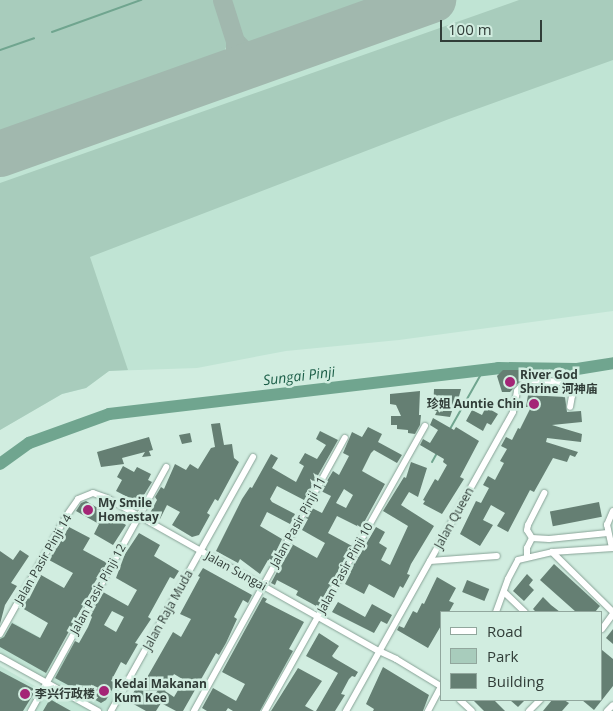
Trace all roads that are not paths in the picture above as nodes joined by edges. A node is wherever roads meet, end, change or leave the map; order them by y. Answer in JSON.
{"nodes":[{"id":1,"x":570,"y":407,"type":"dead end"},
{"id":2,"x":425,"y":426,"type":"dead end"},
{"id":3,"x":345,"y":438,"type":"dead end"},
{"id":4,"x":254,"y":457,"type":"dead end"},
{"id":5,"x":166,"y":467,"type":"dead end"},
{"id":6,"x":93,"y":493,"type":"joint"},
{"id":7,"x":544,"y":493,"type":"dead end"},
{"id":8,"x":613,"y":511,"type":"edge"},
{"id":9,"x":139,"y":516,"type":"junction"},
{"id":10,"x":608,"y":533,"type":"junction"},
{"id":11,"x":532,"y":538,"type":"junction"},
{"id":12,"x":612,"y":548,"type":"edge"},
{"id":13,"x":200,"y":551,"type":"junction"},
{"id":14,"x":552,"y":552,"type":"junction"},
{"id":15,"x":497,"y":556,"type":"dead end"},
{"id":16,"x":527,"y":557,"type":"junction"},
{"id":17,"x":430,"y":561,"type":"junction"},
{"id":18,"x":262,"y":585,"type":"junction"},
{"id":19,"x":504,"y":592,"type":"junction"},
{"id":20,"x":496,"y":611,"type":"edge"},
{"id":21,"x":524,"y":611,"type":"edge"},
{"id":22,"x":613,"y":613,"type":"edge"},
{"id":23,"x":318,"y":617,"type":"junction"},
{"id":24,"x":603,"y":627,"type":"edge"},
{"id":25,"x":0,"y":634,"type":"edge"},
{"id":26,"x":379,"y":651,"type":"junction"},
{"id":27,"x":0,"y":656,"type":"edge"},
{"id":28,"x":47,"y":682,"type":"junction"},
{"id":29,"x":440,"y":686,"type":"edge"},
{"id":30,"x":440,"y":689,"type":"edge"},
{"id":31,"x":461,"y":701,"type":"edge"},
{"id":32,"x":539,"y":701,"type":"edge"},
{"id":33,"x":613,"y":705,"type":"edge"},
{"id":34,"x":31,"y":711,"type":"edge"},
{"id":35,"x":98,"y":711,"type":"edge"},
{"id":36,"x":111,"y":711,"type":"edge"},
{"id":37,"x":194,"y":711,"type":"edge"},
{"id":38,"x":265,"y":711,"type":"edge"},
{"id":39,"x":346,"y":711,"type":"edge"},
{"id":40,"x":428,"y":711,"type":"edge"},
{"id":41,"x":472,"y":711,"type":"edge"},
{"id":42,"x":529,"y":711,"type":"edge"},
{"id":43,"x":607,"y":711,"type":"edge"}],
"edges":[{"from":1,"to":17,"type":"street","name":"Jalan Queen"},
{"from":2,"to":23,"type":"street","name":"Jalan Pasir Pinji 10"},
{"from":3,"to":18,"type":"street","name":"Jalan Pasir Pinji 11"},
{"from":4,"to":13,"type":"street","name":"Jalan Raja Muda"},
{"from":5,"to":9,"type":"street","name":"Jalan Pasir Pinji 12"},
{"from":6,"to":9,"type":"street","name":"Jalan Sungai"},
{"from":6,"to":25,"type":"street","name":"Jalan Pasir Pinji 14"},
{"from":7,"to":11,"type":"street"},
{"from":8,"to":10,"type":"street"},
{"from":9,"to":13,"type":"street","name":"Jalan Sungai"},
{"from":9,"to":28,"type":"street","name":"Jalan Pasir Pinji 12"},
{"from":10,"to":11,"type":"street"},
{"from":10,"to":12,"type":"street"},
{"from":11,"to":16,"type":"street"},
{"from":12,"to":14,"type":"street"},
{"from":13,"to":18,"type":"street","name":"Jalan Sungai"},
{"from":13,"to":36,"type":"street","name":"Jalan Raja Muda"},
{"from":14,"to":16,"type":"street"},
{"from":14,"to":22,"type":"street"},
{"from":15,"to":17,"type":"street"},
{"from":16,"to":19,"type":"street"},
{"from":17,"to":26,"type":"street","name":"Jalan Queen"},
{"from":18,"to":23,"type":"street","name":"Jalan Sungai"},
{"from":18,"to":37,"type":"street","name":"Jalan Pasir Pinji 11"},
{"from":19,"to":20,"type":"street"},
{"from":19,"to":21,"type":"street"},
{"from":22,"to":24,"type":"street"},
{"from":23,"to":26,"type":"street","name":"Jalan Sungai"},
{"from":23,"to":38,"type":"street","name":"Jalan Pasir Pinji 10"},
{"from":26,"to":29,"type":"street","name":"Jalan Sungai"},
{"from":26,"to":39,"type":"street","name":"Jalan Queen"},
{"from":27,"to":28,"type":"street"},
{"from":28,"to":34,"type":"street","name":"Jalan Pasir Pinji 12"},
{"from":28,"to":35,"type":"street"},
{"from":30,"to":40,"type":"street"},
{"from":31,"to":41,"type":"street"},
{"from":32,"to":42,"type":"street"},
{"from":33,"to":43,"type":"street"}]}
